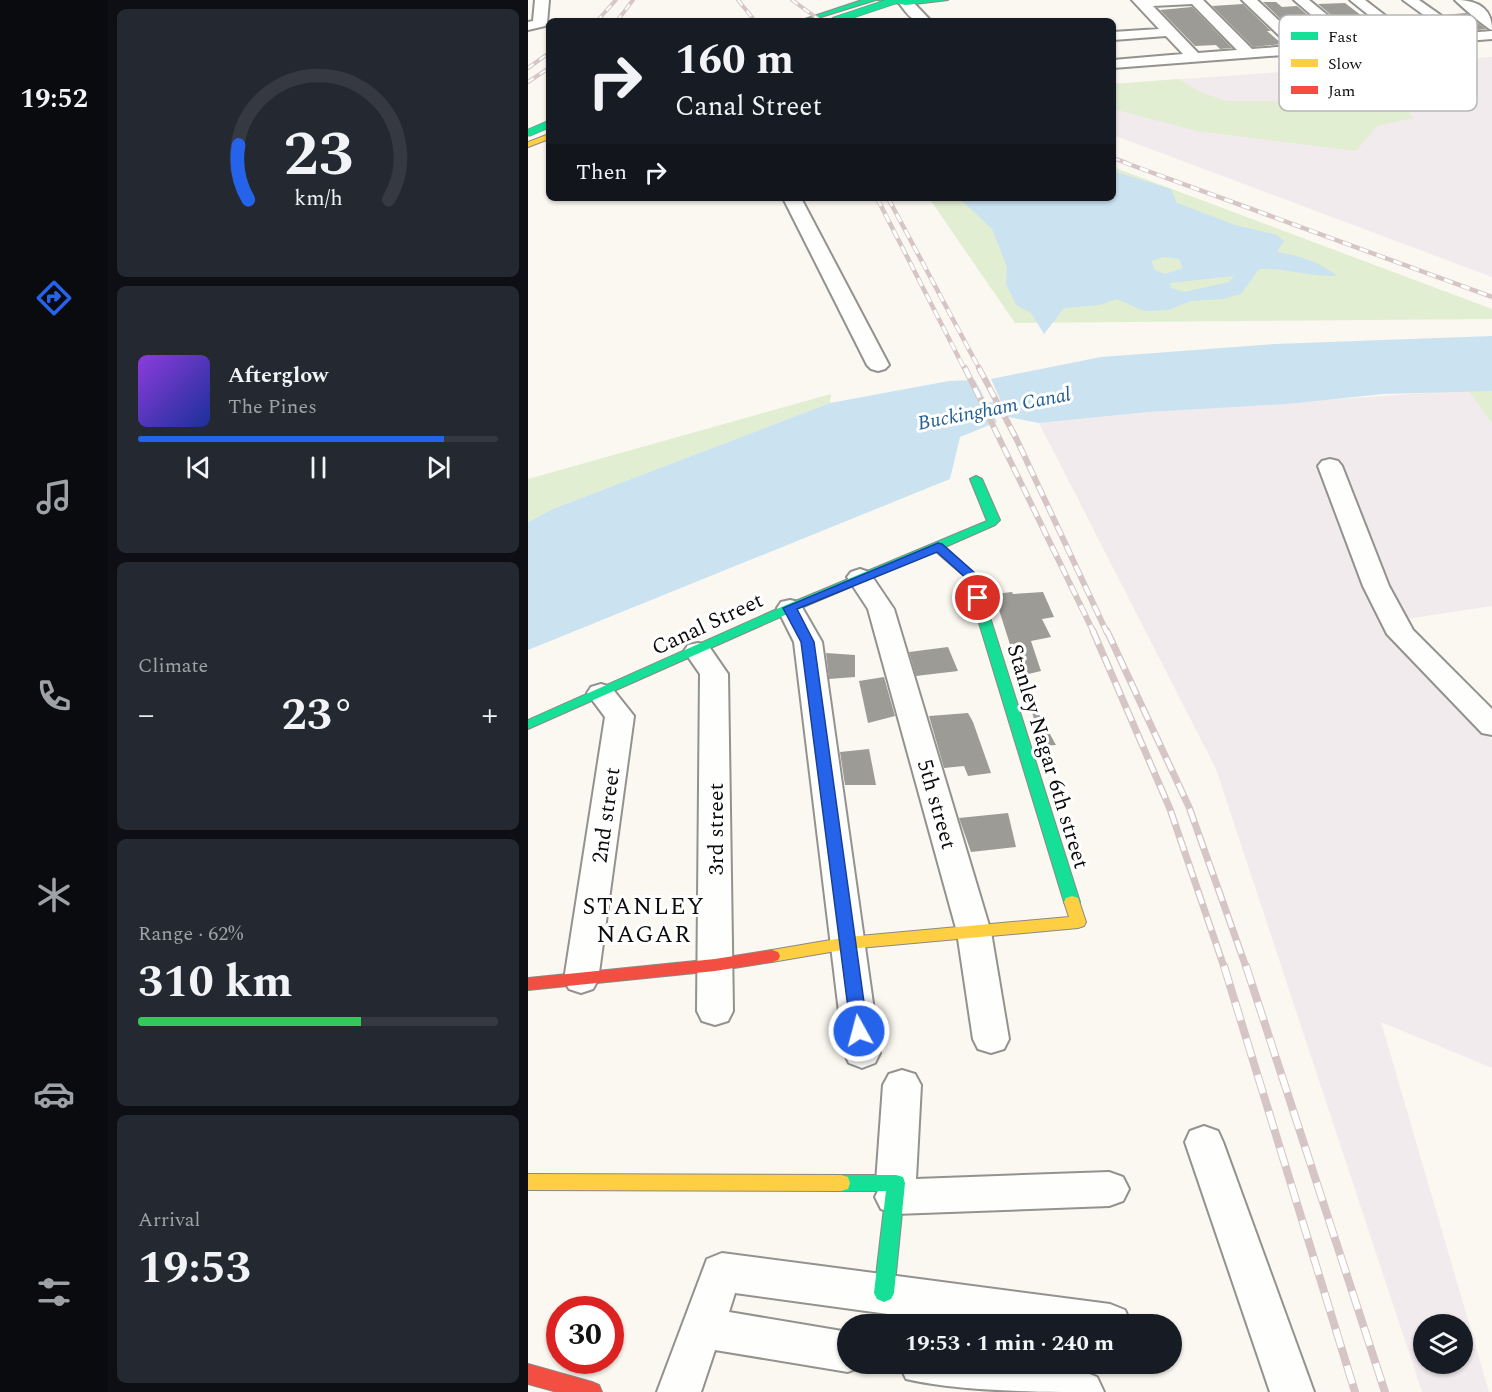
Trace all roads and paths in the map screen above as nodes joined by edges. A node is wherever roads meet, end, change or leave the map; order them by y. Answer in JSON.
{"nodes":[{"id":1,"x":546,"y":0,"type":"edge"},
{"id":2,"x":873,"y":0,"type":"edge"},
{"id":3,"x":880,"y":0,"type":"edge"},
{"id":4,"x":937,"y":0,"type":"edge"},
{"id":5,"x":945,"y":0,"type":"edge"},
{"id":6,"x":1194,"y":0,"type":"edge"},
{"id":7,"x":1249,"y":0,"type":"edge"},
{"id":8,"x":1301,"y":0,"type":"edge"},
{"id":9,"x":1357,"y":0,"type":"edge"},
{"id":10,"x":1410,"y":0,"type":"edge"},
{"id":11,"x":1462,"y":0,"type":"edge"},
{"id":12,"x":906,"y":1,"type":"edge"},
{"id":13,"x":1141,"y":2,"type":"edge"},
{"id":14,"x":1319,"y":15,"type":"edge"},
{"id":15,"x":1376,"y":15,"type":"edge"},
{"id":16,"x":1431,"y":15,"type":"edge"},
{"id":17,"x":811,"y":18,"type":"edge"},
{"id":18,"x":844,"y":18,"type":"edge"},
{"id":19,"x":862,"y":18,"type":"edge"},
{"id":20,"x":920,"y":18,"type":"edge"},
{"id":21,"x":532,"y":26,"type":"edge"},
{"id":22,"x":1492,"y":26,"type":"edge"},
{"id":23,"x":1279,"y":28,"type":"edge"},
{"id":24,"x":1169,"y":32,"type":"junction"},
{"id":25,"x":1492,"y":35,"type":"edge"},
{"id":26,"x":1116,"y":36,"type":"edge"},
{"id":27,"x":1477,"y":37,"type":"edge"},
{"id":28,"x":1492,"y":50,"type":"edge"},
{"id":29,"x":1477,"y":51,"type":"edge"},
{"id":30,"x":1279,"y":52,"type":"edge"},
{"id":31,"x":1116,"y":54,"type":"edge"},
{"id":32,"x":1190,"y":54,"type":"junction"},
{"id":33,"x":1249,"y":54,"type":"junction"},
{"id":34,"x":1116,"y":64,"type":"edge"},
{"id":35,"x":1279,"y":65,"type":"edge"},
{"id":36,"x":1116,"y":77,"type":"edge"},
{"id":37,"x":546,"y":115,"type":"edge"},
{"id":38,"x":528,"y":123,"type":"edge"},
{"id":39,"x":546,"y":132,"type":"edge"},
{"id":40,"x":528,"y":133,"type":"edge"},
{"id":41,"x":546,"y":133,"type":"edge"},
{"id":42,"x":546,"y":133,"type":"edge"},
{"id":43,"x":528,"y":140,"type":"edge"},
{"id":44,"x":528,"y":145,"type":"edge"},
{"id":45,"x":794,"y":201,"type":"edge"},
{"id":46,"x":878,"y":365,"type":"dead end"},
{"id":47,"x":1330,"y":466,"type":"dead end"},
{"id":48,"x":976,"y":479,"type":"dead end"},
{"id":49,"x":938,"y":547,"type":"junction"},
{"id":50,"x":860,"y":577,"type":"junction"},
{"id":51,"x":790,"y":608,"type":"junction"},
{"id":52,"x":698,"y":651,"type":"junction"},
{"id":53,"x":601,"y":693,"type":"junction"},
{"id":54,"x":528,"y":726,"type":"edge"},
{"id":55,"x":1492,"y":726,"type":"edge"},
{"id":56,"x":974,"y":932,"type":"junction"},
{"id":57,"x":848,"y":943,"type":"junction"},
{"id":58,"x":715,"y":965,"type":"junction"},
{"id":59,"x":581,"y":980,"type":"junction"},
{"id":60,"x":528,"y":984,"type":"edge"},
{"id":61,"x":715,"y":1011,"type":"dead end"},
{"id":62,"x":992,"y":1039,"type":"dead end"},
{"id":63,"x":862,"y":1053,"type":"dead end"},
{"id":64,"x":902,"y":1085,"type":"dead end"},
{"id":65,"x":1204,"y":1142,"type":"dead end"},
{"id":66,"x":528,"y":1182,"type":"edge"},
{"id":67,"x":1109,"y":1189,"type":"dead end"},
{"id":68,"x":896,"y":1190,"type":"junction"},
{"id":69,"x":884,"y":1293,"type":"junction"},
{"id":70,"x":974,"y":1314,"type":"edge"},
{"id":71,"x":702,"y":1328,"type":"junction"},
{"id":72,"x":837,"y":1350,"type":"edge"},
{"id":73,"x":528,"y":1374,"type":"edge"},
{"id":74,"x":979,"y":1376,"type":"edge"},
{"id":75,"x":592,"y":1392,"type":"edge"},
{"id":76,"x":679,"y":1392,"type":"edge"},
{"id":77,"x":1082,"y":1392,"type":"edge"},
{"id":78,"x":1292,"y":1392,"type":"edge"}],
"edges":[{"from":1,"to":21,"type":"street"},
{"from":2,"to":17,"type":"street"},
{"from":3,"to":12,"type":"street"},
{"from":4,"to":5,"type":"street"},
{"from":4,"to":12,"type":"street"},
{"from":6,"to":13,"type":"street"},
{"from":6,"to":33,"type":"street"},
{"from":7,"to":23,"type":"street"},
{"from":8,"to":14,"type":"street"},
{"from":9,"to":15,"type":"street"},
{"from":10,"to":16,"type":"street"},
{"from":11,"to":22,"type":"street"},
{"from":12,"to":18,"type":"street","bridge":true},
{"from":12,"to":19,"type":"street"},
{"from":12,"to":20,"type":"street"},
{"from":13,"to":24,"type":"street"},
{"from":24,"to":26,"type":"street"},
{"from":24,"to":32,"type":"street"},
{"from":25,"to":27,"type":"street"},
{"from":28,"to":29,"type":"street"},
{"from":30,"to":33,"type":"street"},
{"from":31,"to":32,"type":"street"},
{"from":32,"to":33,"type":"street"},
{"from":32,"to":34,"type":"street"},
{"from":35,"to":36,"type":"street"},
{"from":37,"to":38,"type":"street"},
{"from":39,"to":40,"type":"street","bridge":true},
{"from":41,"to":43,"type":"street"},
{"from":42,"to":44,"type":"street"},
{"from":45,"to":46,"type":"street"},
{"from":47,"to":55,"type":"street"},
{"from":48,"to":49,"type":"street","name":"Canal Street"},
{"from":49,"to":50,"type":"street","name":"Canal Street"},
{"from":49,"to":56,"type":"street","name":"Stanley Nagar 6th street"},
{"from":50,"to":51,"type":"street","name":"Canal Street"},
{"from":50,"to":56,"type":"street","name":"5th street"},
{"from":51,"to":52,"type":"street","name":"Canal Street"},
{"from":51,"to":57,"type":"street"},
{"from":52,"to":53,"type":"street","name":"Canal Street"},
{"from":52,"to":58,"type":"street","name":"3rd street"},
{"from":53,"to":54,"type":"street","name":"Canal Street"},
{"from":53,"to":59,"type":"street","name":"2nd street"},
{"from":56,"to":57,"type":"street"},
{"from":56,"to":62,"type":"street","name":"5th street"},
{"from":57,"to":58,"type":"street"},
{"from":57,"to":63,"type":"street"},
{"from":58,"to":59,"type":"street"},
{"from":58,"to":61,"type":"street","name":"3rd street"},
{"from":59,"to":60,"type":"street"},
{"from":64,"to":68,"type":"street"},
{"from":65,"to":78,"type":"street"},
{"from":66,"to":68,"type":"street"},
{"from":67,"to":68,"type":"street"},
{"from":68,"to":69,"type":"street"},
{"from":69,"to":70,"type":"street"},
{"from":69,"to":71,"type":"street"},
{"from":71,"to":72,"type":"street"},
{"from":71,"to":76,"type":"street"},
{"from":73,"to":75,"type":"street"},
{"from":74,"to":77,"type":"street"}]}
